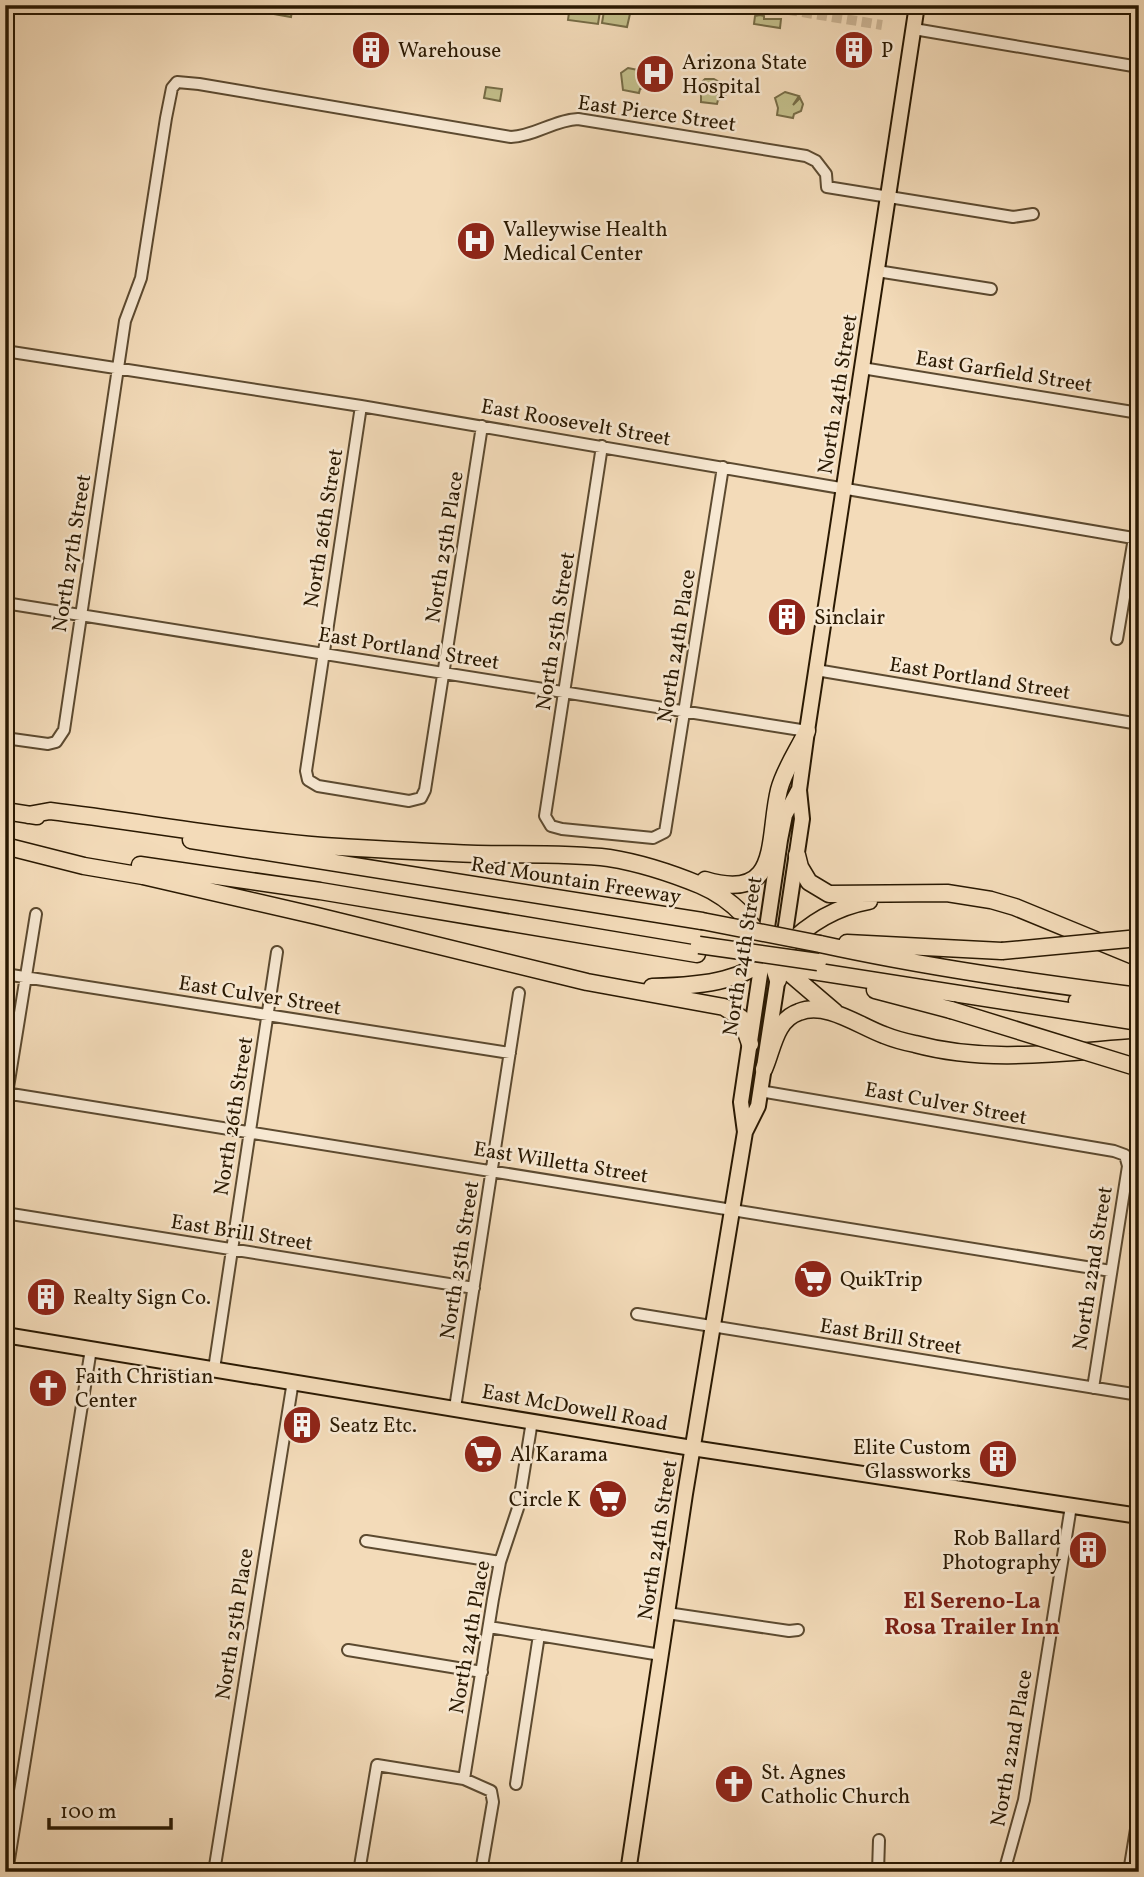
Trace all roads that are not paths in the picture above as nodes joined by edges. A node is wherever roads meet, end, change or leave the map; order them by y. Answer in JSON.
{"nodes":[{"id":1,"x":917,"y":5,"type":"edge"},
{"id":2,"x":914,"y":30,"type":"junction"},
{"id":3,"x":1139,"y":67,"type":"edge"},
{"id":4,"x":177,"y":82,"type":"joint"},
{"id":5,"x":888,"y":197,"type":"junction"},
{"id":6,"x":1033,"y":214,"type":"dead end"},
{"id":7,"x":877,"y":271,"type":"junction"},
{"id":8,"x":991,"y":289,"type":"dead end"},
{"id":9,"x":5,"y":351,"type":"edge"},
{"id":10,"x":119,"y":367,"type":"junction"},
{"id":11,"x":862,"y":368,"type":"junction"},
{"id":12,"x":361,"y":406,"type":"junction"},
{"id":13,"x":1139,"y":413,"type":"edge"},
{"id":14,"x":482,"y":426,"type":"junction"},
{"id":15,"x":603,"y":446,"type":"junction"},
{"id":16,"x":723,"y":467,"type":"junction"},
{"id":17,"x":844,"y":487,"type":"junction"},
{"id":18,"x":1136,"y":538,"type":"edge"},
{"id":19,"x":5,"y":603,"type":"edge"},
{"id":20,"x":81,"y":615,"type":"junction"},
{"id":21,"x":1118,"y":639,"type":"dead end"},
{"id":22,"x":323,"y":654,"type":"junction"},
{"id":23,"x":816,"y":670,"type":"junction"},
{"id":24,"x":444,"y":673,"type":"junction"},
{"id":25,"x":565,"y":692,"type":"junction"},
{"id":26,"x":685,"y":712,"type":"junction"},
{"id":27,"x":1139,"y":724,"type":"edge"},
{"id":28,"x":807,"y":731,"type":"junction"},
{"id":29,"x":5,"y":738,"type":"edge"},
{"id":30,"x":799,"y":790,"type":"junction"},
{"id":31,"x":421,"y":798,"type":"joint"},
{"id":32,"x":5,"y":811,"type":"edge"},
{"id":33,"x":28,"y":814,"type":"junction"},
{"id":34,"x":665,"y":832,"type":"joint"},
{"id":35,"x":5,"y":846,"type":"edge"},
{"id":36,"x":797,"y":855,"type":"junction"},
{"id":37,"x":651,"y":867,"type":"junction"},
{"id":38,"x":906,"y":894,"type":"junction"},
{"id":39,"x":36,"y":914,"type":"dead end"},
{"id":40,"x":1139,"y":937,"type":"edge"},
{"id":41,"x":820,"y":943,"type":"junction"},
{"id":42,"x":1139,"y":945,"type":"edge"},
{"id":43,"x":698,"y":949,"type":"junction"},
{"id":44,"x":1002,"y":951,"type":"junction"},
{"id":45,"x":277,"y":952,"type":"dead end"},
{"id":46,"x":773,"y":958,"type":"junction"},
{"id":47,"x":1139,"y":958,"type":"edge"},
{"id":48,"x":818,"y":970,"type":"junction"},
{"id":49,"x":5,"y":974,"type":"edge"},
{"id":50,"x":26,"y":978,"type":"junction"},
{"id":51,"x":1046,"y":984,"type":"junction"},
{"id":52,"x":622,"y":988,"type":"junction"},
{"id":53,"x":519,"y":993,"type":"dead end"},
{"id":54,"x":1139,"y":996,"type":"edge"},
{"id":55,"x":1139,"y":1002,"type":"edge"},
{"id":56,"x":1139,"y":1011,"type":"edge"},
{"id":57,"x":268,"y":1015,"type":"junction"},
{"id":58,"x":839,"y":1016,"type":"junction"},
{"id":59,"x":1139,"y":1022,"type":"edge"},
{"id":60,"x":750,"y":1045,"type":"junction"},
{"id":61,"x":1139,"y":1047,"type":"edge"},
{"id":62,"x":510,"y":1053,"type":"junction"},
{"id":63,"x":1139,"y":1068,"type":"edge"},
{"id":64,"x":764,"y":1069,"type":"junction"},
{"id":65,"x":760,"y":1091,"type":"junction"},
{"id":66,"x":6,"y":1093,"type":"edge"},
{"id":67,"x":5,"y":1106,"type":"edge"},
{"id":68,"x":744,"y":1132,"type":"junction"},
{"id":69,"x":250,"y":1133,"type":"junction"},
{"id":70,"x":1125,"y":1155,"type":"joint"},
{"id":71,"x":492,"y":1171,"type":"junction"},
{"id":72,"x":732,"y":1208,"type":"junction"},
{"id":73,"x":5,"y":1213,"type":"edge"},
{"id":74,"x":231,"y":1250,"type":"junction"},
{"id":75,"x":1111,"y":1271,"type":"junction"},
{"id":76,"x":474,"y":1288,"type":"junction"},
{"id":77,"x":637,"y":1314,"type":"dead end"},
{"id":78,"x":713,"y":1326,"type":"junction"},
{"id":79,"x":5,"y":1335,"type":"edge"},
{"id":80,"x":91,"y":1349,"type":"junction"},
{"id":81,"x":214,"y":1369,"type":"junction"},
{"id":82,"x":293,"y":1381,"type":"junction"},
{"id":83,"x":1093,"y":1388,"type":"junction"},
{"id":84,"x":1139,"y":1395,"type":"edge"},
{"id":85,"x":455,"y":1408,"type":"junction"},
{"id":86,"x":532,"y":1421,"type":"junction"},
{"id":87,"x":692,"y":1448,"type":"junction"},
{"id":88,"x":1071,"y":1506,"type":"junction"},
{"id":89,"x":1139,"y":1516,"type":"edge"},
{"id":90,"x":366,"y":1541,"type":"dead end"},
{"id":91,"x":500,"y":1562,"type":"junction"},
{"id":92,"x":667,"y":1613,"type":"junction"},
{"id":93,"x":489,"y":1628,"type":"junction"},
{"id":94,"x":798,"y":1630,"type":"dead end"},
{"id":95,"x":539,"y":1635,"type":"junction"},
{"id":96,"x":348,"y":1650,"type":"dead end"},
{"id":97,"x":661,"y":1655,"type":"junction"},
{"id":98,"x":482,"y":1672,"type":"junction"},
{"id":99,"x":464,"y":1779,"type":"junction"},
{"id":100,"x":516,"y":1784,"type":"dead end"},
{"id":101,"x":1139,"y":1811,"type":"edge"},
{"id":102,"x":880,"y":1840,"type":"dead end"},
{"id":103,"x":7,"y":1872,"type":"edge"},
{"id":104,"x":214,"y":1872,"type":"edge"},
{"id":105,"x":359,"y":1872,"type":"edge"},
{"id":106,"x":481,"y":1872,"type":"edge"},
{"id":107,"x":628,"y":1872,"type":"edge"},
{"id":108,"x":877,"y":1872,"type":"edge"},
{"id":109,"x":1004,"y":1872,"type":"edge"},
{"id":110,"x":1129,"y":1872,"type":"edge"}],
"edges":[{"from":1,"to":2,"type":"main road","name":"North 24th Street"},
{"from":2,"to":3,"type":"street"},
{"from":2,"to":5,"type":"main road","name":"North 24th Street"},
{"from":4,"to":5,"type":"street","name":"East Pierce Street"},
{"from":4,"to":10,"type":"street","name":"North 27th Street"},
{"from":5,"to":6,"type":"street","name":"East Pierce Street"},
{"from":5,"to":7,"type":"main road","name":"North 24th Street"},
{"from":7,"to":8,"type":"street"},
{"from":7,"to":11,"type":"main road","name":"North 24th Street"},
{"from":9,"to":10,"type":"street","name":"East Roosevelt Street"},
{"from":10,"to":12,"type":"street","name":"East Roosevelt Street"},
{"from":10,"to":20,"type":"street","name":"North 27th Street"},
{"from":11,"to":13,"type":"street","name":"East Garfield Street"},
{"from":11,"to":17,"type":"main road","name":"North 24th Street"},
{"from":12,"to":14,"type":"street","name":"East Roosevelt Street"},
{"from":12,"to":22,"type":"street","name":"North 26th Street"},
{"from":14,"to":15,"type":"street","name":"East Roosevelt Street"},
{"from":14,"to":24,"type":"street","name":"North 25th Place"},
{"from":15,"to":16,"type":"street","name":"East Roosevelt Street"},
{"from":15,"to":25,"type":"street","name":"North 25th Street"},
{"from":16,"to":17,"type":"street","name":"East Roosevelt Street"},
{"from":16,"to":26,"type":"street","name":"North 24th Place"},
{"from":17,"to":18,"type":"street","name":"East Roosevelt Street"},
{"from":17,"to":23,"type":"main road","name":"North 24th Street"},
{"from":18,"to":21,"type":"street"},
{"from":19,"to":20,"type":"street","name":"East Portland Street"},
{"from":20,"to":22,"type":"street","name":"East Portland Street"},
{"from":20,"to":29,"type":"street","name":"North 27th Street"},
{"from":22,"to":24,"type":"street","name":"East Portland Street"},
{"from":22,"to":31,"type":"street","name":"North 26th Street"},
{"from":23,"to":27,"type":"street","name":"East Portland Street"},
{"from":23,"to":28,"type":"main road","name":"North 24th Street"},
{"from":24,"to":25,"type":"street","name":"East Portland Street"},
{"from":24,"to":31,"type":"street","name":"North 25th Place"},
{"from":25,"to":26,"type":"street","name":"East Portland Street"},
{"from":25,"to":34,"type":"street","name":"North 25th Street"},
{"from":26,"to":28,"type":"street","name":"East Portland Street"},
{"from":26,"to":34,"type":"street","name":"North 24th Place"},
{"from":28,"to":30,"type":"main road","name":"North 24th Street"},
{"from":28,"to":37,"type":"highway"},
{"from":30,"to":36,"type":"main road","name":"North 24th Street"},
{"from":30,"to":46,"type":"main road","name":"North 24th Street"},
{"from":32,"to":33,"type":"highway","name":"Red Mountain Freeway"},
{"from":33,"to":37,"type":"highway"},
{"from":33,"to":41,"type":"highway","name":"Red Mountain Freeway","bridge":true},
{"from":35,"to":43,"type":"highway"},
{"from":35,"to":52,"type":"highway"},
{"from":36,"to":38,"type":"highway"},
{"from":36,"to":46,"type":"main road","name":"North 24th Street"},
{"from":37,"to":46,"type":"highway"},
{"from":38,"to":46,"type":"highway"},
{"from":38,"to":47,"type":"highway"},
{"from":39,"to":50,"type":"street"},
{"from":40,"to":44,"type":"highway","bridge":true},
{"from":41,"to":44,"type":"highway"},
{"from":41,"to":51,"type":"highway","name":"Red Mountain Freeway"},
{"from":42,"to":44,"type":"highway","bridge":true},
{"from":43,"to":46,"type":"highway"},
{"from":43,"to":48,"type":"highway","bridge":true},
{"from":45,"to":57,"type":"street","name":"North 26th Street"},
{"from":46,"to":48,"type":"highway"},
{"from":46,"to":52,"type":"highway"},
{"from":46,"to":58,"type":"highway"},
{"from":46,"to":60,"type":"main road","name":"North 24th Street"},
{"from":46,"to":64,"type":"main road","name":"North 24th Street"},
{"from":48,"to":56,"type":"highway"},
{"from":48,"to":59,"type":"highway"},
{"from":48,"to":63,"type":"highway","bridge":true},
{"from":49,"to":50,"type":"street","name":"East Culver Street"},
{"from":50,"to":57,"type":"street","name":"East Culver Street"},
{"from":50,"to":66,"type":"street"},
{"from":51,"to":54,"type":"highway","name":"Red Mountain Freeway"},
{"from":51,"to":55,"type":"highway"},
{"from":52,"to":60,"type":"highway"},
{"from":53,"to":62,"type":"street","name":"North 25th Street"},
{"from":57,"to":62,"type":"street","name":"East Culver Street"},
{"from":57,"to":69,"type":"street","name":"North 26th Street"},
{"from":58,"to":61,"type":"highway"},
{"from":58,"to":64,"type":"highway"},
{"from":60,"to":68,"type":"main road","name":"North 24th Street"},
{"from":62,"to":71,"type":"street","name":"North 25th Street"},
{"from":64,"to":65,"type":"main road","name":"North 24th Street"},
{"from":65,"to":68,"type":"main road","name":"North 24th Street"},
{"from":65,"to":70,"type":"street","name":"East Culver Street"},
{"from":66,"to":67,"type":"street"},
{"from":66,"to":69,"type":"street","name":"East Willetta Street"},
{"from":68,"to":72,"type":"main road","name":"North 24th Street"},
{"from":69,"to":71,"type":"street","name":"East Willetta Street"},
{"from":69,"to":74,"type":"street","name":"North 26th Street"},
{"from":70,"to":75,"type":"street","name":"North 22nd Street"},
{"from":71,"to":72,"type":"street","name":"East Willetta Street"},
{"from":71,"to":76,"type":"street","name":"North 25th Street"},
{"from":72,"to":75,"type":"street","name":"East Willetta Street"},
{"from":72,"to":78,"type":"main road","name":"North 24th Street"},
{"from":73,"to":74,"type":"street","name":"East Brill Street"},
{"from":74,"to":76,"type":"street","name":"East Brill Street"},
{"from":74,"to":81,"type":"street","name":"North 26th Street"},
{"from":75,"to":83,"type":"street","name":"North 22nd Street"},
{"from":76,"to":85,"type":"street","name":"North 25th Street"},
{"from":77,"to":78,"type":"street","name":"East Brill Street"},
{"from":78,"to":83,"type":"street","name":"East Brill Street"},
{"from":78,"to":87,"type":"main road","name":"North 24th Street"},
{"from":79,"to":80,"type":"main road","name":"East McDowell Road"},
{"from":80,"to":81,"type":"main road","name":"East McDowell Road"},
{"from":80,"to":103,"type":"street"},
{"from":81,"to":82,"type":"main road","name":"East McDowell Road"},
{"from":82,"to":85,"type":"main road","name":"East McDowell Road"},
{"from":82,"to":104,"type":"street","name":"North 25th Place"},
{"from":83,"to":84,"type":"street","name":"East Brill Street"},
{"from":85,"to":86,"type":"main road","name":"East McDowell Road"},
{"from":86,"to":87,"type":"main road","name":"East McDowell Road"},
{"from":86,"to":91,"type":"street","name":"North 24th Place"},
{"from":87,"to":88,"type":"main road","name":"East McDowell Road"},
{"from":87,"to":92,"type":"main road","name":"North 24th Street"},
{"from":88,"to":89,"type":"main road","name":"East McDowell Road"},
{"from":88,"to":109,"type":"street","name":"North 22nd Place"},
{"from":90,"to":91,"type":"street"},
{"from":91,"to":93,"type":"street","name":"North 24th Place"},
{"from":92,"to":94,"type":"street"},
{"from":92,"to":97,"type":"main road","name":"North 24th Street"},
{"from":93,"to":95,"type":"street"},
{"from":93,"to":98,"type":"street","name":"North 24th Place"},
{"from":95,"to":97,"type":"street"},
{"from":95,"to":100,"type":"street"},
{"from":96,"to":98,"type":"street"},
{"from":97,"to":107,"type":"main road","name":"North 24th Street"},
{"from":98,"to":99,"type":"street","name":"North 24th Place"},
{"from":99,"to":105,"type":"street"},
{"from":99,"to":106,"type":"street"},
{"from":101,"to":110,"type":"street"},
{"from":102,"to":108,"type":"street"}]}
